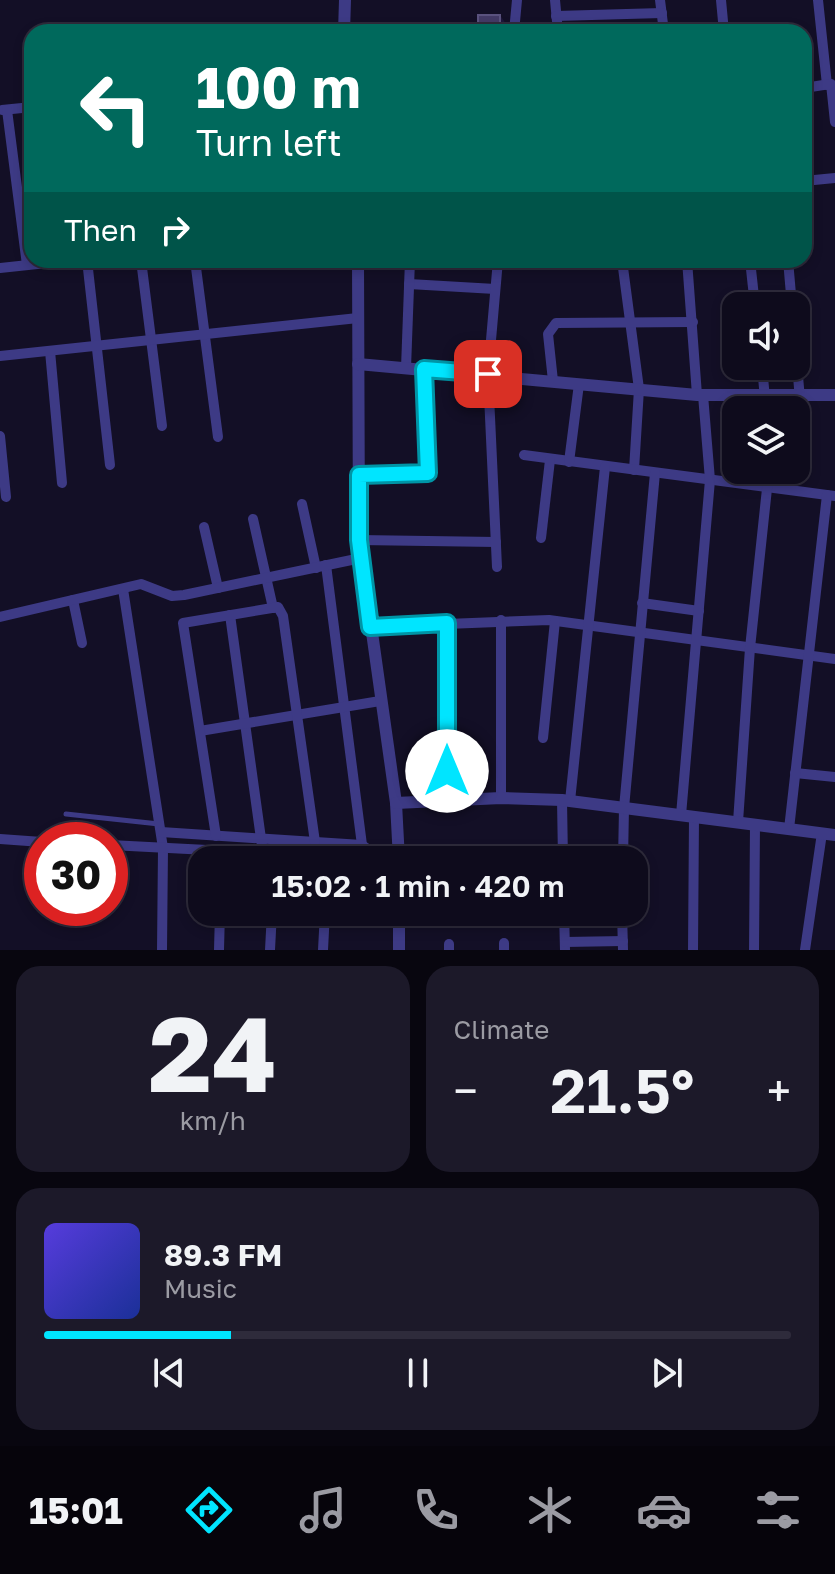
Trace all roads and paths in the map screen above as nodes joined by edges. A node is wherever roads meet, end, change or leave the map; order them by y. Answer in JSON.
{"nodes":[{"id":1,"x":345,"y":0,"type":"edge"},
{"id":2,"x":517,"y":0,"type":"edge"},
{"id":3,"x":555,"y":0,"type":"edge"},
{"id":4,"x":660,"y":0,"type":"edge"},
{"id":5,"x":721,"y":0,"type":"edge"},
{"id":6,"x":818,"y":0,"type":"edge"},
{"id":7,"x":662,"y":13,"type":"junction"},
{"id":8,"x":556,"y":16,"type":"junction"},
{"id":9,"x":344,"y":24,"type":"edge"},
{"id":10,"x":515,"y":24,"type":"edge"},
{"id":11,"x":557,"y":24,"type":"edge"},
{"id":12,"x":663,"y":24,"type":"edge"},
{"id":13,"x":723,"y":24,"type":"edge"},
{"id":14,"x":831,"y":84,"type":"edge"},
{"id":15,"x":24,"y":108,"type":"edge"},
{"id":16,"x":3,"y":110,"type":"edge"},
{"id":17,"x":835,"y":122,"type":"edge"},
{"id":18,"x":835,"y":178,"type":"edge"},
{"id":19,"x":812,"y":180,"type":"edge"},
{"id":20,"x":24,"y":246,"type":"edge"},
{"id":21,"x":24,"y":265,"type":"edge"},
{"id":22,"x":0,"y":268,"type":"edge"},
{"id":23,"x":88,"y":268,"type":"edge"},
{"id":24,"x":142,"y":268,"type":"edge"},
{"id":25,"x":196,"y":268,"type":"edge"},
{"id":26,"x":358,"y":268,"type":"edge"},
{"id":27,"x":410,"y":268,"type":"edge"},
{"id":28,"x":497,"y":268,"type":"edge"},
{"id":29,"x":623,"y":268,"type":"edge"},
{"id":30,"x":688,"y":268,"type":"edge"},
{"id":31,"x":751,"y":268,"type":"edge"},
{"id":32,"x":789,"y":268,"type":"edge"},
{"id":33,"x":409,"y":284,"type":"junction"},
{"id":34,"x":495,"y":289,"type":"junction"},
{"id":35,"x":753,"y":292,"type":"edge"},
{"id":36,"x":791,"y":292,"type":"edge"},
{"id":37,"x":358,"y":318,"type":"junction"},
{"id":38,"x":630,"y":321,"type":"junction"},
{"id":39,"x":693,"y":322,"type":"junction"},
{"id":40,"x":204,"y":335,"type":"junction"},
{"id":41,"x":150,"y":341,"type":"junction"},
{"id":42,"x":99,"y":346,"type":"junction"},
{"id":43,"x":50,"y":351,"type":"junction"},
{"id":44,"x":0,"y":356,"type":"edge"},
{"id":45,"x":358,"y":364,"type":"junction"},
{"id":46,"x":406,"y":368,"type":"junction"},
{"id":47,"x":424,"y":369,"type":"junction"},
{"id":48,"x":488,"y":374,"type":"junction"},
{"id":49,"x":764,"y":380,"type":"edge"},
{"id":50,"x":799,"y":380,"type":"edge"},
{"id":51,"x":553,"y":381,"type":"junction"},
{"id":52,"x":579,"y":384,"type":"junction"},
{"id":53,"x":639,"y":389,"type":"junction"},
{"id":54,"x":700,"y":395,"type":"junction"},
{"id":55,"x":766,"y":395,"type":"junction"},
{"id":56,"x":800,"y":395,"type":"junction"},
{"id":57,"x":835,"y":395,"type":"edge"},
{"id":58,"x":162,"y":426,"type":"dead end"},
{"id":59,"x":0,"y":436,"type":"edge"},
{"id":60,"x":218,"y":437,"type":"dead end"},
{"id":61,"x":524,"y":455,"type":"dead end"},
{"id":62,"x":550,"y":460,"type":"junction"},
{"id":63,"x":569,"y":462,"type":"junction"},
{"id":64,"x":110,"y":465,"type":"dead end"},
{"id":65,"x":605,"y":467,"type":"junction"},
{"id":66,"x":634,"y":470,"type":"junction"},
{"id":67,"x":655,"y":473,"type":"junction"},
{"id":68,"x":359,"y":475,"type":"junction"},
{"id":69,"x":710,"y":480,"type":"junction"},
{"id":70,"x":62,"y":483,"type":"dead end"},
{"id":71,"x":770,"y":484,"type":"edge"},
{"id":72,"x":770,"y":488,"type":"junction"},
{"id":73,"x":831,"y":496,"type":"edge"},
{"id":74,"x":6,"y":497,"type":"dead end"},
{"id":75,"x":302,"y":504,"type":"dead end"},
{"id":76,"x":253,"y":519,"type":"dead end"},
{"id":77,"x":204,"y":527,"type":"dead end"},
{"id":78,"x":541,"y":538,"type":"dead end"},
{"id":79,"x":359,"y":540,"type":"junction"},
{"id":80,"x":496,"y":542,"type":"junction"},
{"id":81,"x":361,"y":558,"type":"junction"},
{"id":82,"x":321,"y":566,"type":"junction"},
{"id":83,"x":497,"y":567,"type":"dead end"},
{"id":84,"x":267,"y":578,"type":"junction"},
{"id":85,"x":218,"y":588,"type":"junction"},
{"id":86,"x":123,"y":589,"type":"junction"},
{"id":87,"x":73,"y":600,"type":"junction"},
{"id":88,"x":642,"y":603,"type":"junction"},
{"id":89,"x":273,"y":608,"type":"junction"},
{"id":90,"x":699,"y":611,"type":"junction"},
{"id":91,"x":230,"y":615,"type":"junction"},
{"id":92,"x":0,"y":617,"type":"edge"},
{"id":93,"x":501,"y":620,"type":"junction"},
{"id":94,"x":555,"y":621,"type":"junction"},
{"id":95,"x":447,"y":623,"type":"junction"},
{"id":96,"x":586,"y":626,"type":"junction"},
{"id":97,"x":370,"y":627,"type":"junction"},
{"id":98,"x":640,"y":633,"type":"junction"},
{"id":99,"x":696,"y":640,"type":"junction"},
{"id":100,"x":82,"y":643,"type":"dead end"},
{"id":101,"x":750,"y":648,"type":"junction"},
{"id":102,"x":808,"y":656,"type":"junction"},
{"id":103,"x":835,"y":659,"type":"edge"},
{"id":104,"x":380,"y":701,"type":"junction"},
{"id":105,"x":344,"y":707,"type":"junction"},
{"id":106,"x":298,"y":715,"type":"junction"},
{"id":107,"x":245,"y":724,"type":"junction"},
{"id":108,"x":200,"y":731,"type":"junction"},
{"id":109,"x":543,"y":738,"type":"dead end"},
{"id":110,"x":795,"y":773,"type":"junction"},
{"id":111,"x":835,"y":777,"type":"edge"},
{"id":112,"x":501,"y":798,"type":"junction"},
{"id":113,"x":566,"y":800,"type":"junction"},
{"id":114,"x":447,"y":801,"type":"junction"},
{"id":115,"x":396,"y":803,"type":"junction"},
{"id":116,"x":624,"y":808,"type":"junction"},
{"id":117,"x":66,"y":814,"type":"dead end"},
{"id":118,"x":688,"y":816,"type":"junction"},
{"id":119,"x":738,"y":822,"type":"junction"},
{"id":120,"x":755,"y":824,"type":"junction"},
{"id":121,"x":160,"y":828,"type":"junction"},
{"id":122,"x":789,"y":829,"type":"junction"},
{"id":123,"x":828,"y":834,"type":"edge"},
{"id":124,"x":216,"y":836,"type":"junction"},
{"id":125,"x":0,"y":839,"type":"edge"},
{"id":126,"x":261,"y":839,"type":"junction"},
{"id":127,"x":24,"y":841,"type":"edge"},
{"id":128,"x":315,"y":842,"type":"junction"},
{"id":129,"x":362,"y":845,"type":"joint"},
{"id":130,"x":128,"y":846,"type":"edge"},
{"id":131,"x":262,"y":846,"type":"edge"},
{"id":132,"x":398,"y":846,"type":"edge"},
{"id":133,"x":564,"y":846,"type":"edge"},
{"id":134,"x":623,"y":846,"type":"edge"},
{"id":135,"x":163,"y":848,"type":"junction"},
{"id":136,"x":188,"y":849,"type":"edge"},
{"id":137,"x":220,"y":926,"type":"edge"},
{"id":138,"x":271,"y":926,"type":"edge"},
{"id":139,"x":324,"y":926,"type":"edge"},
{"id":140,"x":399,"y":926,"type":"edge"},
{"id":141,"x":564,"y":926,"type":"edge"},
{"id":142,"x":622,"y":926,"type":"edge"},
{"id":143,"x":693,"y":945,"type":"edge"},
{"id":144,"x":565,"y":946,"type":"edge"},
{"id":145,"x":623,"y":946,"type":"edge"},
{"id":146,"x":162,"y":950,"type":"edge"},
{"id":147,"x":219,"y":950,"type":"edge"},
{"id":148,"x":270,"y":950,"type":"edge"},
{"id":149,"x":323,"y":950,"type":"edge"},
{"id":150,"x":399,"y":950,"type":"edge"},
{"id":151,"x":754,"y":950,"type":"edge"},
{"id":152,"x":805,"y":950,"type":"edge"}],
"edges":[{"from":1,"to":9,"type":"street"},
{"from":2,"to":10,"type":"street"},
{"from":3,"to":8,"type":"street"},
{"from":4,"to":7,"type":"street"},
{"from":5,"to":13,"type":"street"},
{"from":6,"to":14,"type":"street"},
{"from":7,"to":8,"type":"street"},
{"from":7,"to":12,"type":"street"},
{"from":8,"to":11,"type":"street"},
{"from":14,"to":17,"type":"street"},
{"from":15,"to":16,"type":"street"},
{"from":16,"to":20,"type":"street"},
{"from":18,"to":19,"type":"street"},
{"from":21,"to":22,"type":"street"},
{"from":23,"to":42,"type":"street"},
{"from":24,"to":41,"type":"street"},
{"from":25,"to":40,"type":"street"},
{"from":26,"to":37,"type":"street"},
{"from":27,"to":33,"type":"street"},
{"from":28,"to":34,"type":"street"},
{"from":29,"to":38,"type":"street"},
{"from":30,"to":39,"type":"street"},
{"from":31,"to":35,"type":"street"},
{"from":32,"to":36,"type":"street"},
{"from":33,"to":34,"type":"street"},
{"from":33,"to":46,"type":"street"},
{"from":34,"to":48,"type":"street"},
{"from":37,"to":40,"type":"street"},
{"from":37,"to":45,"type":"street"},
{"from":38,"to":39,"type":"street"},
{"from":38,"to":51,"type":"street"},
{"from":38,"to":53,"type":"street"},
{"from":39,"to":54,"type":"street"},
{"from":40,"to":41,"type":"street"},
{"from":40,"to":60,"type":"street"},
{"from":41,"to":42,"type":"street"},
{"from":41,"to":58,"type":"street"},
{"from":42,"to":43,"type":"street"},
{"from":42,"to":64,"type":"street"},
{"from":43,"to":44,"type":"street"},
{"from":43,"to":70,"type":"street"},
{"from":45,"to":46,"type":"street"},
{"from":45,"to":68,"type":"street"},
{"from":46,"to":47,"type":"street"},
{"from":47,"to":48,"type":"street"},
{"from":47,"to":68,"type":"street"},
{"from":48,"to":51,"type":"street"},
{"from":48,"to":80,"type":"street"},
{"from":49,"to":55,"type":"street"},
{"from":50,"to":56,"type":"street"},
{"from":51,"to":52,"type":"street"},
{"from":52,"to":53,"type":"street"},
{"from":52,"to":63,"type":"street"},
{"from":53,"to":54,"type":"street"},
{"from":53,"to":66,"type":"street"},
{"from":54,"to":55,"type":"street"},
{"from":54,"to":69,"type":"street"},
{"from":55,"to":56,"type":"street"},
{"from":56,"to":57,"type":"street"},
{"from":59,"to":74,"type":"street"},
{"from":61,"to":62,"type":"street"},
{"from":62,"to":63,"type":"street"},
{"from":62,"to":78,"type":"street"},
{"from":63,"to":65,"type":"street"},
{"from":65,"to":66,"type":"street"},
{"from":65,"to":96,"type":"street"},
{"from":66,"to":67,"type":"street"},
{"from":67,"to":69,"type":"street"},
{"from":67,"to":88,"type":"street"},
{"from":68,"to":79,"type":"street"},
{"from":69,"to":72,"type":"street"},
{"from":69,"to":90,"type":"street"},
{"from":71,"to":72,"type":"street"},
{"from":72,"to":73,"type":"street"},
{"from":72,"to":101,"type":"street"},
{"from":73,"to":102,"type":"street"},
{"from":75,"to":82,"type":"street"},
{"from":76,"to":84,"type":"street"},
{"from":77,"to":85,"type":"street"},
{"from":79,"to":80,"type":"street"},
{"from":79,"to":81,"type":"street"},
{"from":80,"to":83,"type":"street"},
{"from":81,"to":82,"type":"street"},
{"from":81,"to":97,"type":"street"},
{"from":82,"to":84,"type":"street"},
{"from":82,"to":105,"type":"street"},
{"from":84,"to":85,"type":"street"},
{"from":84,"to":89,"type":"street"},
{"from":85,"to":86,"type":"street"},
{"from":86,"to":87,"type":"street"},
{"from":86,"to":121,"type":"street"},
{"from":87,"to":92,"type":"street"},
{"from":87,"to":100,"type":"street"},
{"from":88,"to":90,"type":"street"},
{"from":88,"to":98,"type":"street"},
{"from":89,"to":91,"type":"street"},
{"from":89,"to":106,"type":"street"},
{"from":90,"to":99,"type":"street"},
{"from":91,"to":107,"type":"street"},
{"from":91,"to":108,"type":"street"},
{"from":93,"to":94,"type":"street"},
{"from":93,"to":95,"type":"street"},
{"from":93,"to":112,"type":"street"},
{"from":94,"to":96,"type":"street"},
{"from":94,"to":109,"type":"street"},
{"from":95,"to":97,"type":"street"},
{"from":95,"to":114,"type":"street"},
{"from":96,"to":98,"type":"street"},
{"from":96,"to":113,"type":"street"},
{"from":97,"to":104,"type":"street"},
{"from":98,"to":99,"type":"street"},
{"from":98,"to":116,"type":"street"},
{"from":99,"to":101,"type":"street"},
{"from":99,"to":118,"type":"street"},
{"from":101,"to":102,"type":"street"},
{"from":101,"to":119,"type":"street"},
{"from":102,"to":103,"type":"street"},
{"from":102,"to":110,"type":"street"},
{"from":104,"to":105,"type":"street"},
{"from":104,"to":115,"type":"street"},
{"from":105,"to":106,"type":"street"},
{"from":105,"to":129,"type":"street"},
{"from":106,"to":107,"type":"street"},
{"from":106,"to":128,"type":"street"},
{"from":107,"to":108,"type":"street"},
{"from":107,"to":126,"type":"street"},
{"from":108,"to":124,"type":"street"},
{"from":110,"to":111,"type":"street"},
{"from":110,"to":122,"type":"street"},
{"from":112,"to":113,"type":"street"},
{"from":112,"to":114,"type":"street"},
{"from":113,"to":116,"type":"street"},
{"from":113,"to":133,"type":"street"},
{"from":114,"to":115,"type":"street"},
{"from":115,"to":132,"type":"street"},
{"from":116,"to":118,"type":"street"},
{"from":116,"to":134,"type":"street"},
{"from":117,"to":121,"type":"lane"},
{"from":118,"to":119,"type":"street"},
{"from":118,"to":143,"type":"street"},
{"from":119,"to":120,"type":"street"},
{"from":120,"to":122,"type":"street"},
{"from":120,"to":151,"type":"street"},
{"from":121,"to":124,"type":"street"},
{"from":121,"to":135,"type":"street"},
{"from":122,"to":123,"type":"street"},
{"from":123,"to":152,"type":"street"},
{"from":124,"to":126,"type":"street"},
{"from":125,"to":127,"type":"street"},
{"from":126,"to":128,"type":"street"},
{"from":126,"to":131,"type":"street"},
{"from":128,"to":129,"type":"street"},
{"from":130,"to":135,"type":"street"},
{"from":135,"to":136,"type":"street"},
{"from":135,"to":146,"type":"street"},
{"from":137,"to":147,"type":"street"},
{"from":138,"to":148,"type":"street"},
{"from":139,"to":149,"type":"street"},
{"from":140,"to":150,"type":"street"},
{"from":141,"to":144,"type":"street"},
{"from":142,"to":145,"type":"street"},
{"from":144,"to":145,"type":"street"}]}
